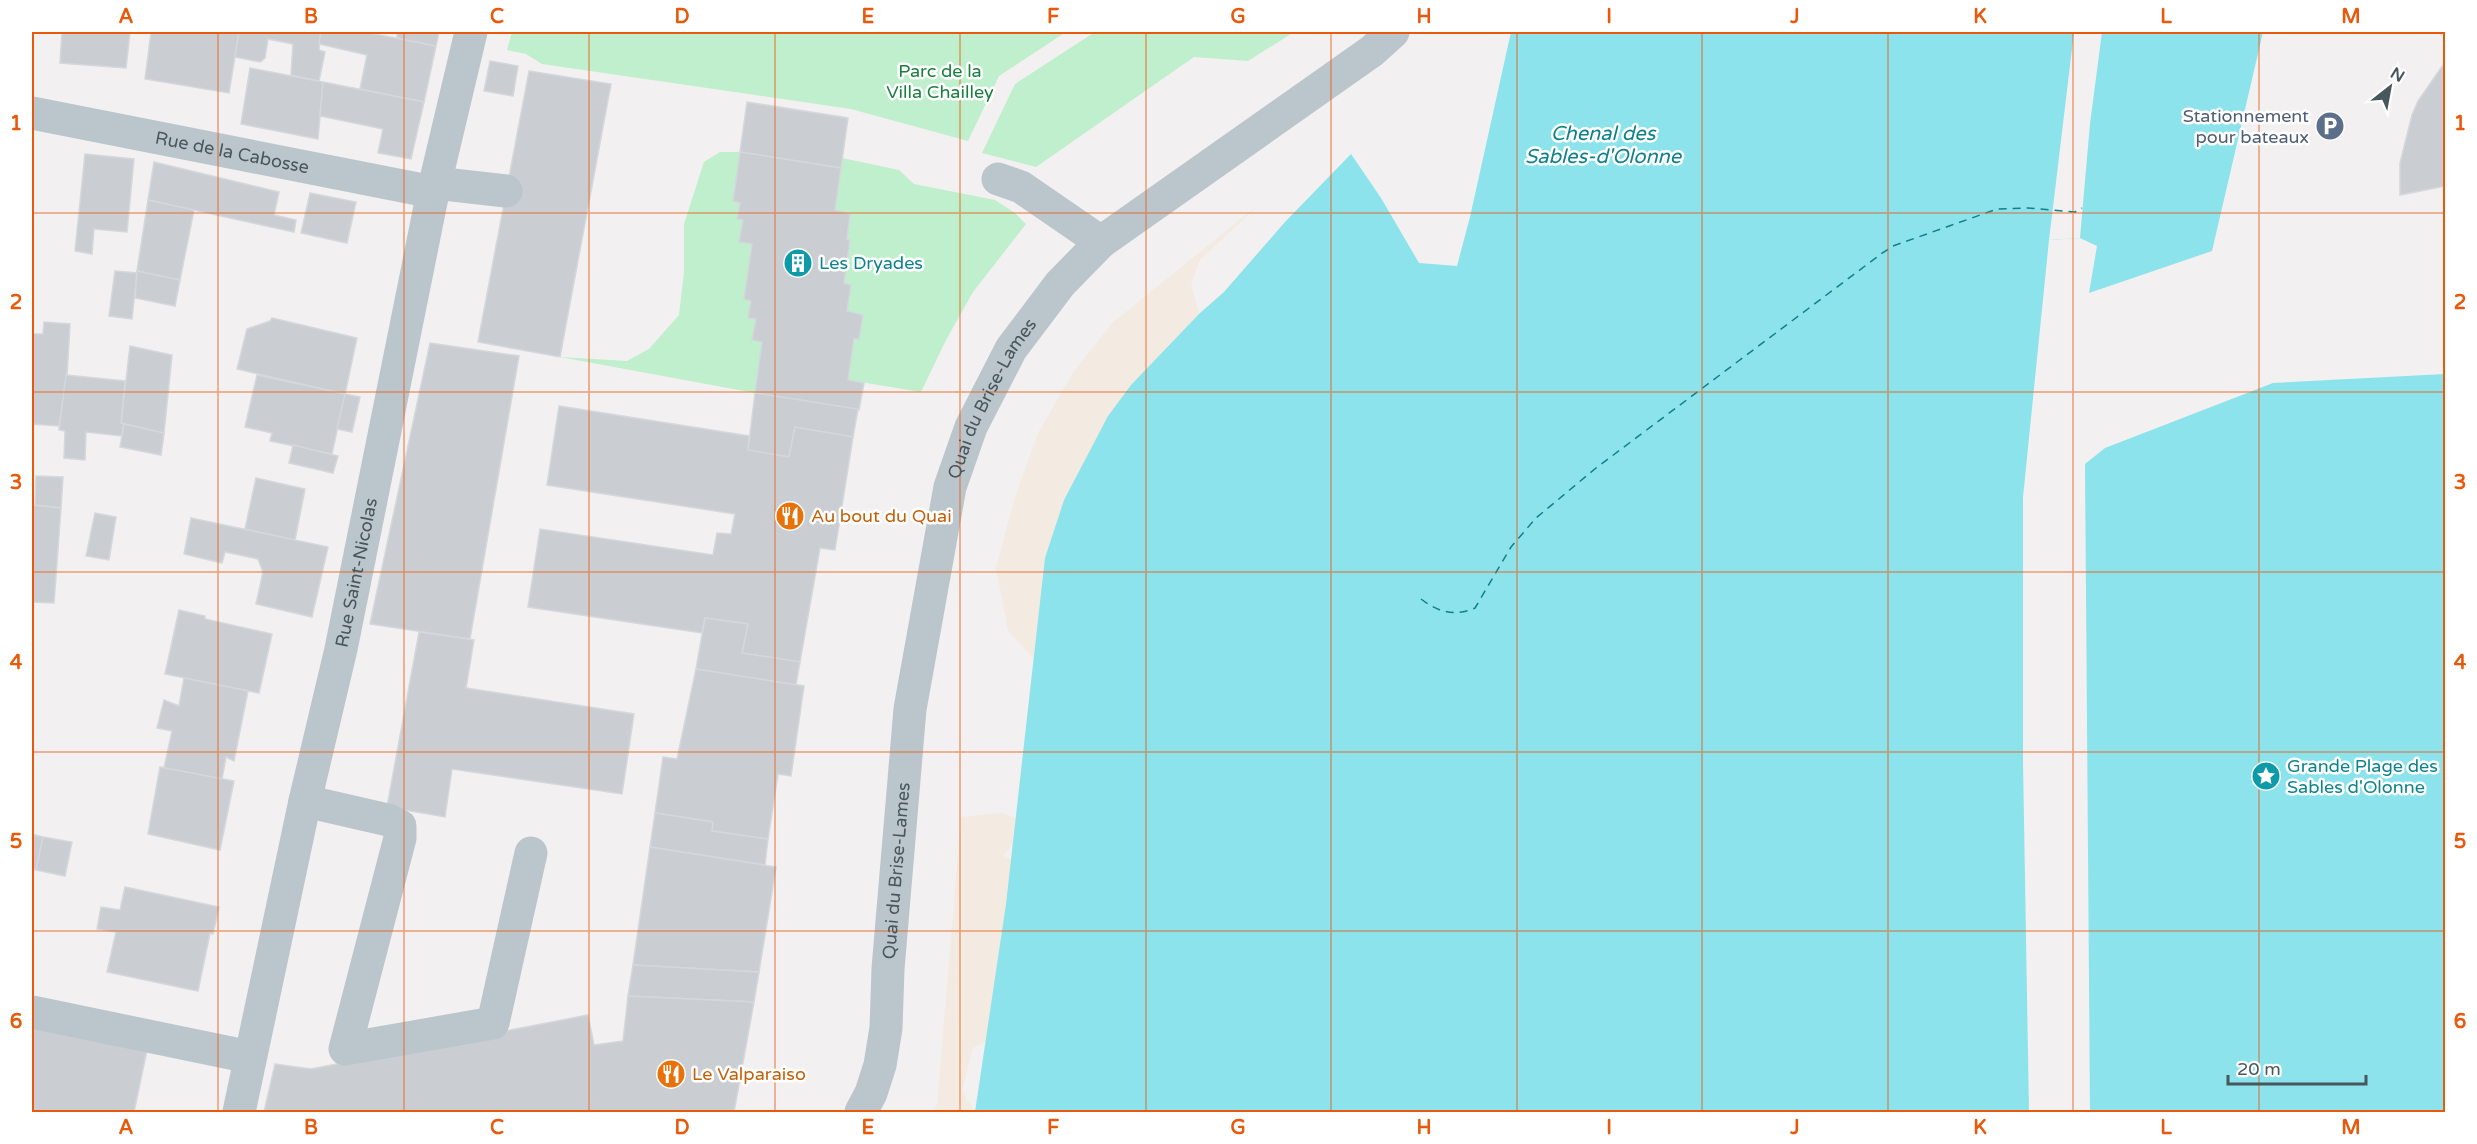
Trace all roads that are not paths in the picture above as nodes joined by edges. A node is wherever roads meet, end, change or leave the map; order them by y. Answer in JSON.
{"nodes":[{"id":1,"x":471,"y":32,"type":"edge"},
{"id":2,"x":1393,"y":32,"type":"edge"},
{"id":3,"x":32,"y":113,"type":"edge"},
{"id":4,"x":998,"y":179,"type":"dead end"},
{"id":5,"x":434,"y":188,"type":"junction"},
{"id":6,"x":506,"y":191,"type":"dead end"},
{"id":7,"x":1101,"y":242,"type":"junction"},
{"id":8,"x":305,"y":801,"type":"junction"},
{"id":9,"x":531,"y":853,"type":"dead end"},
{"id":10,"x":32,"y":1012,"type":"edge"},
{"id":11,"x":250,"y":1057,"type":"junction"},
{"id":12,"x":239,"y":1113,"type":"edge"},
{"id":13,"x":861,"y":1113,"type":"edge"}],
"edges":[{"from":1,"to":5,"type":"street","name":"Rue Saint-Nicolas"},
{"from":2,"to":7,"type":"street","name":"Quai du Brise-Lames"},
{"from":3,"to":5,"type":"street","name":"Rue de la Cabosse"},
{"from":4,"to":7,"type":"street"},
{"from":5,"to":6,"type":"street","name":"Rue de la Cabosse"},
{"from":5,"to":8,"type":"street","name":"Rue Saint-Nicolas"},
{"from":7,"to":13,"type":"street","name":"Quai du Brise-Lames"},
{"from":8,"to":9,"type":"street"},
{"from":8,"to":11,"type":"street","name":"Rue Saint-Nicolas"},
{"from":10,"to":11,"type":"street"},
{"from":11,"to":12,"type":"street","name":"Rue Saint-Nicolas"}]}
